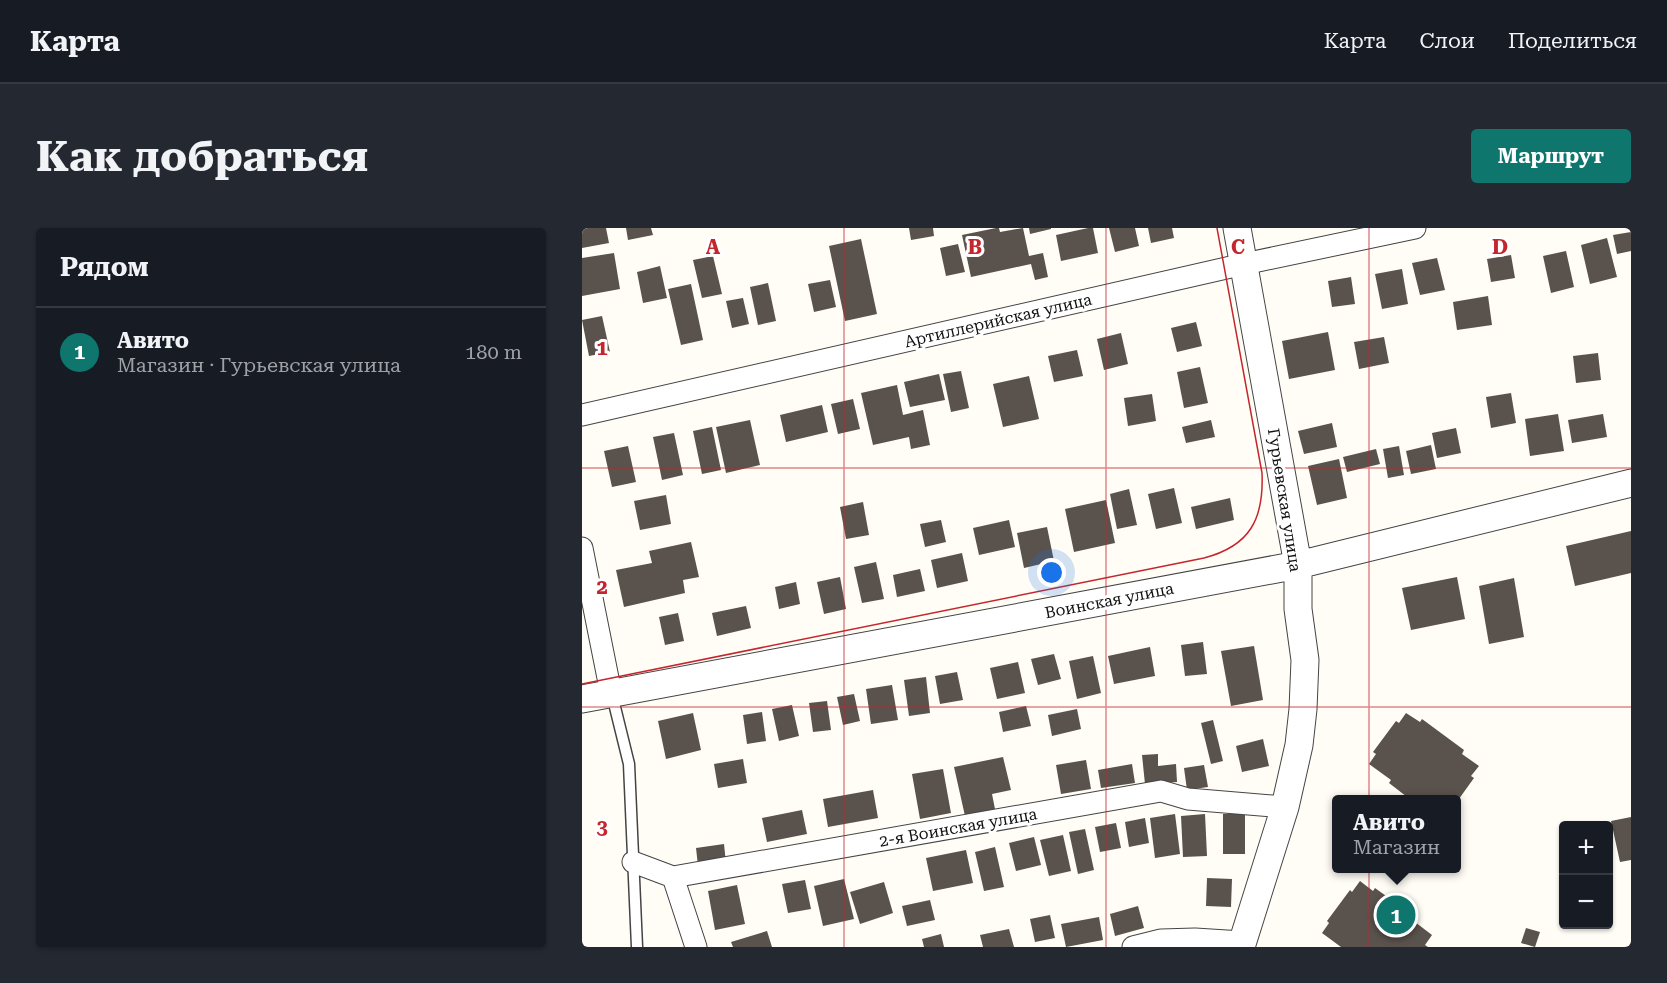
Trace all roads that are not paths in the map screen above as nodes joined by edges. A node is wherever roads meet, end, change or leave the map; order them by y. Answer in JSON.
{"nodes":[{"id":1,"x":1237,"y":228,"type":"edge"},
{"id":2,"x":1415,"y":228,"type":"edge"},
{"id":3,"x":1244,"y":264,"type":"junction"},
{"id":4,"x":582,"y":415,"type":"edge"},
{"id":5,"x":1631,"y":483,"type":"edge"},
{"id":6,"x":582,"y":548,"type":"edge"},
{"id":7,"x":1298,"y":565,"type":"junction"},
{"id":8,"x":611,"y":693,"type":"junction"},
{"id":9,"x":582,"y":699,"type":"edge"},
{"id":10,"x":1285,"y":807,"type":"junction"},
{"id":11,"x":633,"y":862,"type":"junction"},
{"id":12,"x":673,"y":877,"type":"junction"},
{"id":13,"x":1242,"y":945,"type":"edge"},
{"id":14,"x":637,"y":947,"type":"edge"},
{"id":15,"x":696,"y":947,"type":"edge"},
{"id":16,"x":1133,"y":947,"type":"edge"}],
"edges":[{"from":1,"to":3,"type":"street","name":"Гурьевская улица"},
{"from":2,"to":3,"type":"street","name":"Артиллерийская улица"},
{"from":3,"to":4,"type":"street","name":"Артиллерийская улица"},
{"from":3,"to":7,"type":"street","name":"Гурьевская улица"},
{"from":5,"to":7,"type":"street","name":"Воинская улица"},
{"from":6,"to":8,"type":"street"},
{"from":7,"to":8,"type":"street","name":"Воинская улица"},
{"from":7,"to":10,"type":"street","name":"Гурьевская улица"},
{"from":8,"to":9,"type":"street","name":"Воинская улица"},
{"from":8,"to":11,"type":"lane"},
{"from":10,"to":12,"type":"street","name":"2-я Воинская улица"},
{"from":10,"to":13,"type":"street","name":"Гурьевская улица"},
{"from":11,"to":12,"type":"street"},
{"from":11,"to":14,"type":"lane"},
{"from":12,"to":15,"type":"street"},
{"from":13,"to":16,"type":"street"}]}
